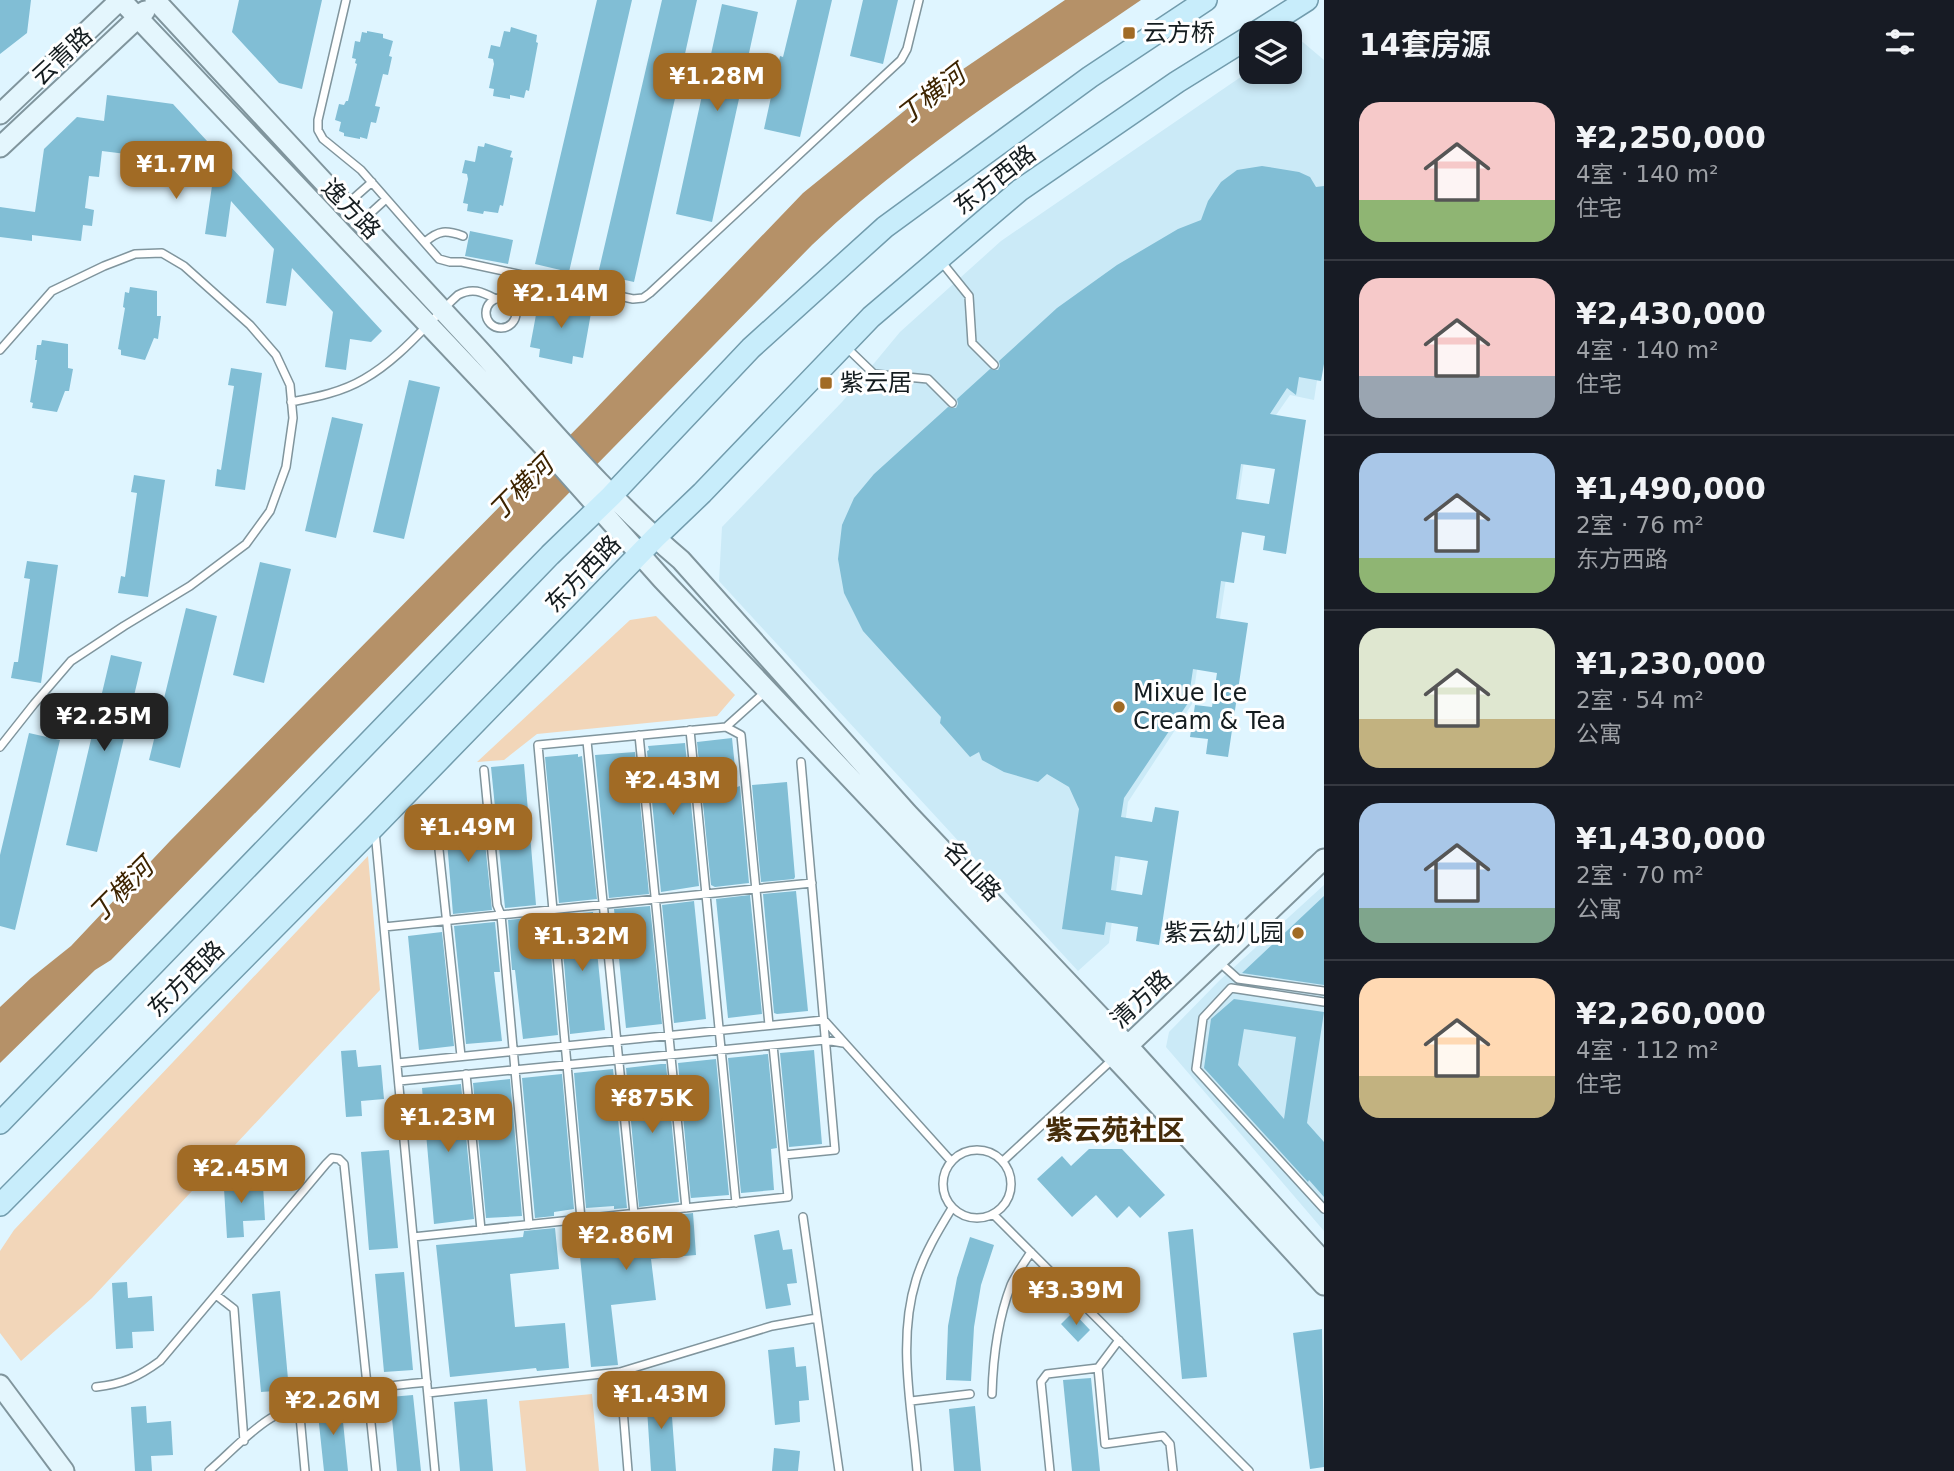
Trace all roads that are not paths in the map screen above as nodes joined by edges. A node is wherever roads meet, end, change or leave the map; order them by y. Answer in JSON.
{"nodes":[{"id":1,"x":120,"y":0,"type":"edge"},
{"id":2,"x":155,"y":0,"type":"edge"},
{"id":3,"x":346,"y":0,"type":"edge"},
{"id":4,"x":919,"y":0,"type":"edge"},
{"id":5,"x":1206,"y":0,"type":"edge"},
{"id":6,"x":1307,"y":0,"type":"edge"},
{"id":7,"x":138,"y":20,"type":"junction"},
{"id":8,"x":1274,"y":21,"type":"edge"},
{"id":9,"x":1239,"y":43,"type":"edge"},
{"id":10,"x":0,"y":114,"type":"edge"},
{"id":11,"x":0,"y":147,"type":"edge"},
{"id":12,"x":372,"y":182,"type":"junction"},
{"id":13,"x":386,"y":199,"type":"junction"},
{"id":14,"x":346,"y":205,"type":"junction"},
{"id":15,"x":362,"y":222,"type":"junction"},
{"id":16,"x":463,"y":236,"type":"dead end"},
{"id":17,"x":425,"y":242,"type":"junction"},
{"id":18,"x":939,"y":259,"type":"junction"},
{"id":19,"x":496,"y":299,"type":"junction"},
{"id":20,"x":442,"y":309,"type":"junction"},
{"id":21,"x":428,"y":325,"type":"junction"},
{"id":22,"x":844,"y":345,"type":"junction"},
{"id":23,"x":0,"y":350,"type":"edge"},
{"id":24,"x":994,"y":365,"type":"dead end"},
{"id":25,"x":291,"y":402,"type":"junction"},
{"id":26,"x":952,"y":404,"type":"dead end"},
{"id":27,"x":553,"y":443,"type":"junction"},
{"id":28,"x":605,"y":502,"type":"junction"},
{"id":29,"x":655,"y":538,"type":"junction"},
{"id":30,"x":639,"y":553,"type":"junction"},
{"id":31,"x":767,"y":690,"type":"junction"},
{"id":32,"x":726,"y":727,"type":"junction"},
{"id":33,"x":690,"y":730,"type":"junction"},
{"id":34,"x":639,"y":735,"type":"junction"},
{"id":35,"x":587,"y":741,"type":"junction"},
{"id":36,"x":0,"y":747,"type":"edge"},
{"id":37,"x":801,"y":762,"type":"dead end"},
{"id":38,"x":484,"y":770,"type":"dead end"},
{"id":39,"x":375,"y":826,"type":"junction"},
{"id":40,"x":437,"y":831,"type":"dead end"},
{"id":41,"x":1324,"y":859,"type":"edge"},
{"id":42,"x":812,"y":883,"type":"junction"},
{"id":43,"x":755,"y":889,"type":"junction"},
{"id":44,"x":705,"y":894,"type":"junction"},
{"id":45,"x":655,"y":899,"type":"junction"},
{"id":46,"x":603,"y":904,"type":"junction"},
{"id":47,"x":552,"y":909,"type":"junction"},
{"id":48,"x":502,"y":915,"type":"junction"},
{"id":49,"x":447,"y":920,"type":"junction"},
{"id":50,"x":384,"y":927,"type":"junction"},
{"id":51,"x":1217,"y":960,"type":"junction"},
{"id":52,"x":1324,"y":991,"type":"edge"},
{"id":53,"x":1324,"y":1002,"type":"edge"},
{"id":54,"x":824,"y":1020,"type":"junction"},
{"id":55,"x":769,"y":1026,"type":"junction"},
{"id":56,"x":719,"y":1030,"type":"junction"},
{"id":57,"x":669,"y":1035,"type":"junction"},
{"id":58,"x":825,"y":1040,"type":"junction"},
{"id":59,"x":617,"y":1041,"type":"junction"},
{"id":60,"x":844,"y":1043,"type":"junction"},
{"id":61,"x":774,"y":1045,"type":"junction"},
{"id":62,"x":565,"y":1046,"type":"junction"},
{"id":63,"x":721,"y":1050,"type":"junction"},
{"id":64,"x":513,"y":1051,"type":"junction"},
{"id":65,"x":1121,"y":1052,"type":"junction"},
{"id":66,"x":671,"y":1055,"type":"junction"},
{"id":67,"x":461,"y":1056,"type":"junction"},
{"id":68,"x":619,"y":1059,"type":"junction"},
{"id":69,"x":397,"y":1063,"type":"junction"},
{"id":70,"x":567,"y":1065,"type":"junction"},
{"id":71,"x":515,"y":1070,"type":"junction"},
{"id":72,"x":466,"y":1074,"type":"junction"},
{"id":73,"x":399,"y":1081,"type":"junction"},
{"id":74,"x":0,"y":1123,"type":"edge"},
{"id":75,"x":784,"y":1155,"type":"junction"},
{"id":76,"x":951,"y":1161,"type":"junction"},
{"id":77,"x":1003,"y":1161,"type":"junction"},
{"id":78,"x":736,"y":1203,"type":"junction"},
{"id":79,"x":0,"y":1205,"type":"edge"},
{"id":80,"x":686,"y":1208,"type":"junction"},
{"id":81,"x":952,"y":1208,"type":"junction"},
{"id":82,"x":1324,"y":1209,"type":"edge"},
{"id":83,"x":634,"y":1214,"type":"junction"},
{"id":84,"x":993,"y":1214,"type":"junction"},
{"id":85,"x":803,"y":1217,"type":"dead end"},
{"id":86,"x":581,"y":1219,"type":"junction"},
{"id":87,"x":529,"y":1225,"type":"junction"},
{"id":88,"x":481,"y":1230,"type":"junction"},
{"id":89,"x":414,"y":1237,"type":"junction"},
{"id":90,"x":1031,"y":1252,"type":"junction"},
{"id":91,"x":1324,"y":1262,"type":"edge"},
{"id":92,"x":1324,"y":1285,"type":"edge"},
{"id":93,"x":216,"y":1295,"type":"junction"},
{"id":94,"x":817,"y":1318,"type":"junction"},
{"id":95,"x":1119,"y":1340,"type":"junction"},
{"id":96,"x":1098,"y":1368,"type":"junction"},
{"id":97,"x":620,"y":1372,"type":"junction"},
{"id":98,"x":427,"y":1382,"type":"junction"},
{"id":99,"x":0,"y":1385,"type":"edge"},
{"id":100,"x":96,"y":1387,"type":"dead end"},
{"id":101,"x":367,"y":1389,"type":"junction"},
{"id":102,"x":428,"y":1393,"type":"junction"},
{"id":103,"x":970,"y":1394,"type":"dead end"},
{"id":104,"x":992,"y":1394,"type":"dead end"},
{"id":105,"x":911,"y":1401,"type":"junction"},
{"id":106,"x":0,"y":1403,"type":"edge"},
{"id":107,"x":299,"y":1405,"type":"junction"},
{"id":108,"x":244,"y":1441,"type":"junction"},
{"id":109,"x":53,"y":1471,"type":"edge"},
{"id":110,"x":64,"y":1471,"type":"edge"},
{"id":111,"x":209,"y":1471,"type":"edge"},
{"id":112,"x":304,"y":1471,"type":"edge"},
{"id":113,"x":376,"y":1471,"type":"edge"},
{"id":114,"x":435,"y":1471,"type":"edge"},
{"id":115,"x":628,"y":1471,"type":"edge"},
{"id":116,"x":839,"y":1471,"type":"edge"},
{"id":117,"x":917,"y":1471,"type":"edge"},
{"id":118,"x":1050,"y":1471,"type":"edge"},
{"id":119,"x":1173,"y":1471,"type":"edge"},
{"id":120,"x":1249,"y":1471,"type":"edge"}],
"edges":[{"from":1,"to":7,"type":"street","name":"逸方路"},
{"from":1,"to":10,"type":"street","name":"云青路"},
{"from":2,"to":7,"type":"street","name":"云青路"},
{"from":2,"to":14,"type":"street","name":"逸方路"},
{"from":3,"to":12,"type":"lane"},
{"from":4,"to":17,"type":"lane"},
{"from":5,"to":28,"type":"main road","name":"东方西路"},
{"from":6,"to":8,"type":"main road","name":"东方西路"},
{"from":7,"to":11,"type":"street","name":"云青路"},
{"from":7,"to":21,"type":"street","name":"逸方路"},
{"from":9,"to":18,"type":"main road","name":"东方西路"},
{"from":12,"to":13,"type":"lane"},
{"from":12,"to":14,"type":"lane"},
{"from":13,"to":15,"type":"lane"},
{"from":13,"to":17,"type":"lane"},
{"from":14,"to":15,"type":"street","name":"逸方路"},
{"from":15,"to":20,"type":"street","name":"逸方路"},
{"from":16,"to":17,"type":"lane"},
{"from":18,"to":22,"type":"main road","name":"东方西路"},
{"from":18,"to":24,"type":"lane"},
{"from":19,"to":19,"type":"lane"},
{"from":19,"to":20,"type":"lane"},
{"from":20,"to":21,"type":"lane"},
{"from":20,"to":27,"type":"street","name":"逸方路"},
{"from":21,"to":25,"type":"lane"},
{"from":21,"to":27,"type":"street","name":"逸方路"},
{"from":22,"to":26,"type":"lane"},
{"from":22,"to":29,"type":"main road","name":"东方西路"},
{"from":23,"to":25,"type":"lane"},
{"from":25,"to":36,"type":"lane"},
{"from":27,"to":28,"type":"street"},
{"from":28,"to":29,"type":"street","name":"名山路"},
{"from":28,"to":30,"type":"street","name":"名山路"},
{"from":28,"to":74,"type":"main road","name":"东方西路"},
{"from":29,"to":30,"type":"main road","name":"东方西路"},
{"from":29,"to":65,"type":"street","name":"名山路"},
{"from":30,"to":31,"type":"street","name":"名山路"},
{"from":30,"to":39,"type":"main road","name":"东方西路"},
{"from":31,"to":32,"type":"lane"},
{"from":31,"to":65,"type":"street","name":"名山路"},
{"from":32,"to":33,"type":"lane"},
{"from":32,"to":43,"type":"lane"},
{"from":33,"to":34,"type":"lane"},
{"from":33,"to":44,"type":"lane"},
{"from":34,"to":35,"type":"lane"},
{"from":34,"to":45,"type":"lane"},
{"from":35,"to":46,"type":"lane"},
{"from":35,"to":47,"type":"lane"},
{"from":37,"to":42,"type":"lane"},
{"from":38,"to":48,"type":"lane"},
{"from":39,"to":50,"type":"lane"},
{"from":39,"to":79,"type":"main road","name":"东方西路"},
{"from":40,"to":49,"type":"lane"},
{"from":41,"to":51,"type":"street","name":"清方路"},
{"from":42,"to":43,"type":"lane"},
{"from":42,"to":54,"type":"lane"},
{"from":43,"to":44,"type":"lane"},
{"from":43,"to":55,"type":"lane"},
{"from":44,"to":45,"type":"lane"},
{"from":44,"to":56,"type":"lane"},
{"from":45,"to":46,"type":"lane"},
{"from":45,"to":57,"type":"lane"},
{"from":46,"to":47,"type":"lane"},
{"from":46,"to":59,"type":"lane"},
{"from":47,"to":48,"type":"lane"},
{"from":47,"to":62,"type":"lane"},
{"from":48,"to":49,"type":"lane"},
{"from":48,"to":64,"type":"lane"},
{"from":49,"to":50,"type":"lane"},
{"from":49,"to":67,"type":"lane"},
{"from":50,"to":69,"type":"lane"},
{"from":51,"to":52,"type":"lane"},
{"from":51,"to":65,"type":"street","name":"清方路"},
{"from":53,"to":82,"type":"lane"},
{"from":54,"to":55,"type":"lane"},
{"from":54,"to":58,"type":"lane"},
{"from":54,"to":60,"type":"lane"},
{"from":55,"to":56,"type":"lane"},
{"from":56,"to":57,"type":"lane"},
{"from":56,"to":63,"type":"lane"},
{"from":57,"to":59,"type":"lane"},
{"from":57,"to":66,"type":"lane"},
{"from":58,"to":60,"type":"lane"},
{"from":58,"to":61,"type":"lane"},
{"from":58,"to":75,"type":"lane"},
{"from":59,"to":62,"type":"lane"},
{"from":59,"to":68,"type":"lane"},
{"from":60,"to":76,"type":"lane"},
{"from":61,"to":63,"type":"lane"},
{"from":61,"to":75,"type":"lane"},
{"from":62,"to":64,"type":"lane"},
{"from":62,"to":70,"type":"lane"},
{"from":63,"to":66,"type":"lane"},
{"from":63,"to":78,"type":"lane"},
{"from":64,"to":67,"type":"lane"},
{"from":64,"to":71,"type":"lane"},
{"from":65,"to":77,"type":"lane"},
{"from":65,"to":91,"type":"street","name":"名山路"},
{"from":65,"to":92,"type":"street","name":"名山路"},
{"from":66,"to":68,"type":"lane"},
{"from":66,"to":80,"type":"lane"},
{"from":67,"to":69,"type":"lane"},
{"from":68,"to":70,"type":"lane"},
{"from":68,"to":83,"type":"lane"},
{"from":69,"to":73,"type":"lane"},
{"from":70,"to":71,"type":"lane"},
{"from":70,"to":86,"type":"lane"},
{"from":71,"to":72,"type":"lane"},
{"from":71,"to":87,"type":"lane"},
{"from":72,"to":73,"type":"lane"},
{"from":72,"to":88,"type":"lane"},
{"from":73,"to":89,"type":"lane"},
{"from":75,"to":78,"type":"lane"},
{"from":76,"to":77,"type":"lane"},
{"from":76,"to":81,"type":"lane"},
{"from":77,"to":84,"type":"lane"},
{"from":78,"to":80,"type":"lane"},
{"from":80,"to":83,"type":"lane"},
{"from":81,"to":84,"type":"lane"},
{"from":81,"to":105,"type":"lane"},
{"from":83,"to":86,"type":"lane"},
{"from":84,"to":90,"type":"lane"},
{"from":85,"to":94,"type":"lane"},
{"from":86,"to":87,"type":"lane"},
{"from":87,"to":88,"type":"lane"},
{"from":88,"to":89,"type":"lane"},
{"from":89,"to":98,"type":"lane"},
{"from":90,"to":95,"type":"lane"},
{"from":90,"to":104,"type":"lane"},
{"from":93,"to":100,"type":"lane"},
{"from":93,"to":101,"type":"lane"},
{"from":93,"to":108,"type":"lane"},
{"from":94,"to":97,"type":"lane"},
{"from":94,"to":116,"type":"lane"},
{"from":95,"to":96,"type":"lane"},
{"from":95,"to":120,"type":"lane"},
{"from":96,"to":118,"type":"lane"},
{"from":96,"to":119,"type":"lane"},
{"from":97,"to":102,"type":"lane"},
{"from":97,"to":115,"type":"lane"},
{"from":98,"to":101,"type":"lane"},
{"from":98,"to":102,"type":"lane"},
{"from":99,"to":110,"type":"street"},
{"from":101,"to":107,"type":"lane"},
{"from":101,"to":113,"type":"lane"},
{"from":102,"to":114,"type":"lane"},
{"from":103,"to":105,"type":"lane"},
{"from":105,"to":117,"type":"lane"},
{"from":106,"to":109,"type":"street"},
{"from":107,"to":108,"type":"lane"},
{"from":107,"to":112,"type":"lane"},
{"from":108,"to":111,"type":"lane"}]}
